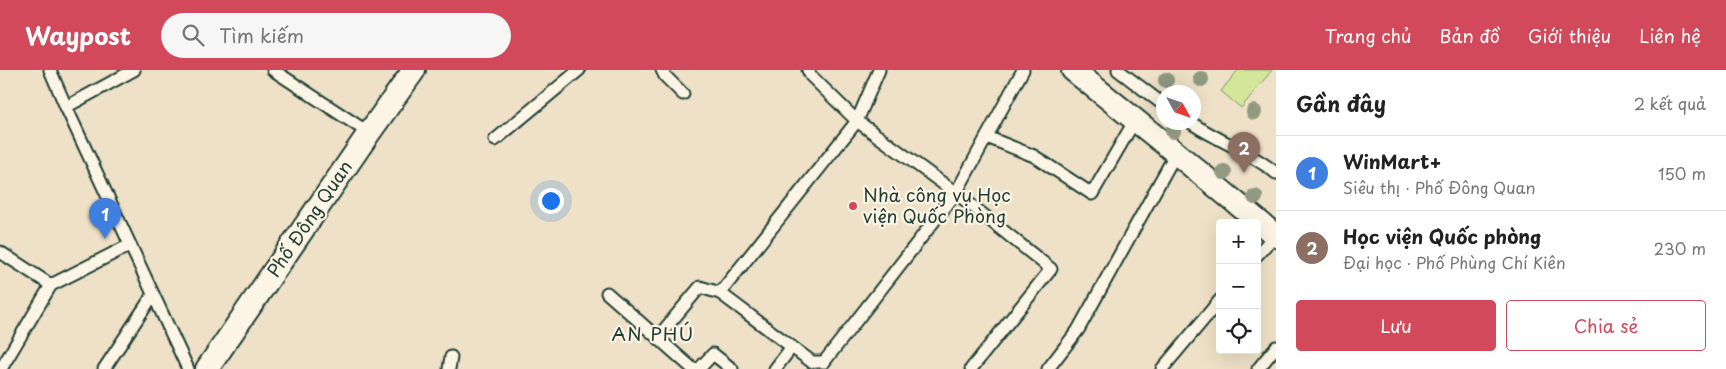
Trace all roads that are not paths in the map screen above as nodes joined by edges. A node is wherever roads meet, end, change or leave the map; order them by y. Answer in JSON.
{"nodes":[{"id":1,"x":50,"y":70,"type":"edge"},
{"id":2,"x":134,"y":70,"type":"edge"},
{"id":3,"x":273,"y":70,"type":"edge"},
{"id":4,"x":414,"y":70,"type":"edge"},
{"id":5,"x":578,"y":70,"type":"edge"},
{"id":6,"x":662,"y":70,"type":"edge"},
{"id":7,"x":808,"y":70,"type":"edge"},
{"id":8,"x":879,"y":70,"type":"edge"},
{"id":9,"x":1022,"y":70,"type":"edge"},
{"id":10,"x":1073,"y":70,"type":"edge"},
{"id":11,"x":1118,"y":70,"type":"edge"},
{"id":12,"x":683,"y":94,"type":"dead end"},
{"id":13,"x":1156,"y":99,"type":"edge"},
{"id":14,"x":66,"y":107,"type":"junction"},
{"id":15,"x":1135,"y":120,"type":"junction"},
{"id":16,"x":857,"y":121,"type":"junction"},
{"id":17,"x":1201,"y":128,"type":"edge"},
{"id":18,"x":369,"y":133,"type":"junction"},
{"id":19,"x":987,"y":136,"type":"junction"},
{"id":20,"x":495,"y":140,"type":"dead end"},
{"id":21,"x":1176,"y":152,"type":"junction"},
{"id":22,"x":1276,"y":173,"type":"edge"},
{"id":23,"x":956,"y":193,"type":"junction"},
{"id":24,"x":1275,"y":235,"type":"edge"},
{"id":25,"x":130,"y":245,"type":"junction"},
{"id":26,"x":1261,"y":251,"type":"edge"},
{"id":27,"x":0,"y":252,"type":"edge"},
{"id":28,"x":51,"y":285,"type":"junction"},
{"id":29,"x":608,"y":293,"type":"dead end"},
{"id":30,"x":720,"y":293,"type":"junction"},
{"id":31,"x":153,"y":295,"type":"junction"},
{"id":32,"x":1216,"y":305,"type":"edge"},
{"id":33,"x":658,"y":337,"type":"junction"},
{"id":34,"x":1276,"y":347,"type":"edge"},
{"id":35,"x":791,"y":348,"type":"junction"},
{"id":36,"x":451,"y":357,"type":"dead end"},
{"id":37,"x":828,"y":365,"type":"edge"},
{"id":38,"x":1,"y":369,"type":"edge"},
{"id":39,"x":104,"y":369,"type":"edge"},
{"id":40,"x":188,"y":369,"type":"edge"},
{"id":41,"x":207,"y":369,"type":"edge"},
{"id":42,"x":449,"y":369,"type":"edge"},
{"id":43,"x":693,"y":369,"type":"edge"},
{"id":44,"x":700,"y":369,"type":"edge"},
{"id":45,"x":732,"y":369,"type":"edge"},
{"id":46,"x":775,"y":369,"type":"edge"},
{"id":47,"x":972,"y":369,"type":"edge"},
{"id":48,"x":1048,"y":369,"type":"edge"},
{"id":49,"x":1162,"y":369,"type":"edge"},
{"id":50,"x":1258,"y":369,"type":"edge"}],
"edges":[{"from":1,"to":14,"type":"lane"},
{"from":2,"to":14,"type":"lane"},
{"from":3,"to":18,"type":"lane"},
{"from":4,"to":18,"type":"street","name":"Phố Đông Quan"},
{"from":5,"to":20,"type":"lane"},
{"from":6,"to":12,"type":"lane"},
{"from":7,"to":16,"type":"lane"},
{"from":8,"to":16,"type":"lane"},
{"from":9,"to":19,"type":"lane"},
{"from":10,"to":15,"type":"street"},
{"from":11,"to":13,"type":"lane"},
{"from":14,"to":25,"type":"lane"},
{"from":15,"to":19,"type":"lane"},
{"from":15,"to":21,"type":"street"},
{"from":16,"to":23,"type":"lane"},
{"from":16,"to":30,"type":"lane"},
{"from":17,"to":22,"type":"lane"},
{"from":18,"to":41,"type":"street","name":"Phố Đông Quan"},
{"from":19,"to":23,"type":"lane"},
{"from":21,"to":24,"type":"street"},
{"from":21,"to":48,"type":"lane"},
{"from":23,"to":37,"type":"lane"},
{"from":23,"to":47,"type":"lane"},
{"from":24,"to":26,"type":"lane"},
{"from":25,"to":28,"type":"lane"},
{"from":25,"to":31,"type":"lane"},
{"from":27,"to":28,"type":"lane"},
{"from":28,"to":38,"type":"lane"},
{"from":29,"to":33,"type":"lane"},
{"from":30,"to":33,"type":"lane"},
{"from":30,"to":35,"type":"lane"},
{"from":31,"to":39,"type":"lane"},
{"from":31,"to":40,"type":"lane"},
{"from":32,"to":49,"type":"lane"},
{"from":33,"to":43,"type":"lane"},
{"from":34,"to":50,"type":"lane"},
{"from":35,"to":37,"type":"lane"},
{"from":35,"to":46,"type":"lane"},
{"from":36,"to":42,"type":"lane"},
{"from":44,"to":45,"type":"lane"}]}
